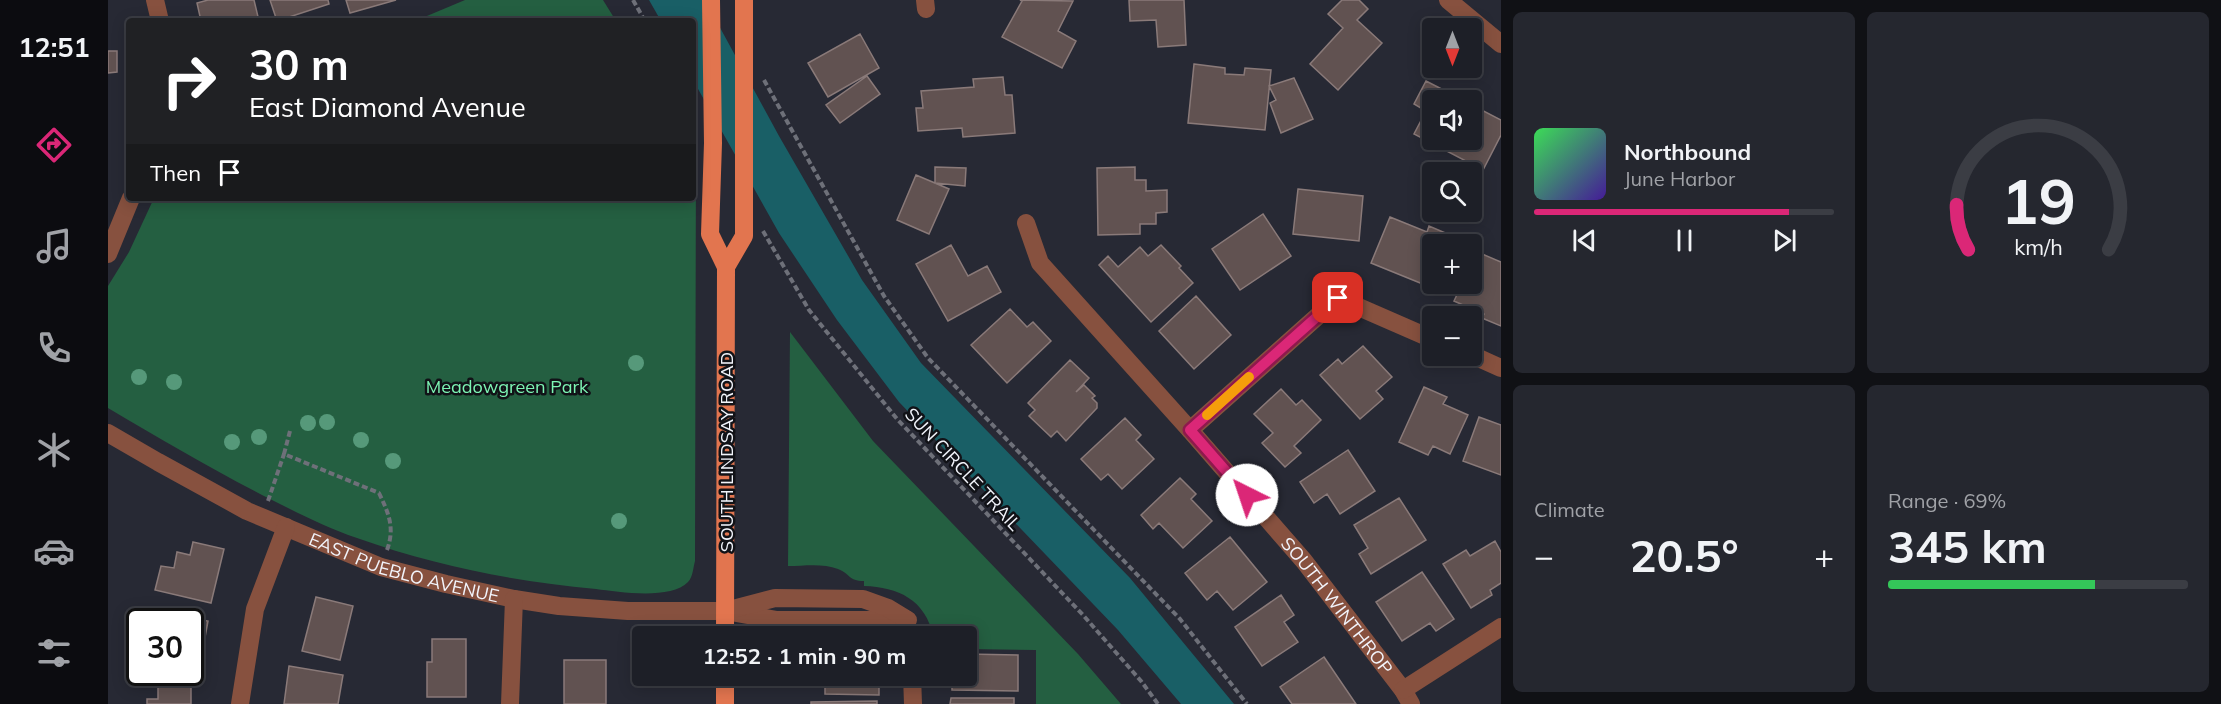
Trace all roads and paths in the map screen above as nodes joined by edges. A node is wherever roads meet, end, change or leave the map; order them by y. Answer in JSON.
{"nodes":[{"id":1,"x":155,"y":0,"type":"edge"},
{"id":2,"x":633,"y":0,"type":"edge"},
{"id":3,"x":711,"y":0,"type":"edge"},
{"id":4,"x":744,"y":0,"type":"edge"},
{"id":5,"x":1448,"y":0,"type":"edge"},
{"id":6,"x":159,"y":18,"type":"edge"},
{"id":7,"x":643,"y":18,"type":"edge"},
{"id":8,"x":1501,"y":44,"type":"edge"},
{"id":9,"x":770,"y":90,"type":"dead end"},
{"id":10,"x":130,"y":201,"type":"edge"},
{"id":11,"x":1026,"y":223,"type":"dead end"},
{"id":12,"x":767,"y":238,"type":"dead end"},
{"id":13,"x":108,"y":254,"type":"edge"},
{"id":14,"x":726,"y":267,"type":"junction"},
{"id":15,"x":1422,"y":335,"type":"edge"},
{"id":16,"x":1482,"y":359,"type":"edge"},
{"id":17,"x":1501,"y":368,"type":"edge"},
{"id":18,"x":1190,"y":430,"type":"junction"},
{"id":19,"x":290,"y":431,"type":"dead end"},
{"id":20,"x":108,"y":433,"type":"edge"},
{"id":21,"x":284,"y":454,"type":"junction"},
{"id":22,"x":264,"y":518,"type":"junction"},
{"id":23,"x":286,"y":528,"type":"junction"},
{"id":24,"x":381,"y":567,"type":"junction"},
{"id":25,"x":514,"y":599,"type":"junction"},
{"id":26,"x":725,"y":610,"type":"junction"},
{"id":27,"x":725,"y":626,"type":"edge"},
{"id":28,"x":908,"y":626,"type":"edge"},
{"id":29,"x":1501,"y":627,"type":"edge"},
{"id":30,"x":725,"y":686,"type":"edge"},
{"id":31,"x":912,"y":686,"type":"edge"},
{"id":32,"x":1407,"y":697,"type":"edge"},
{"id":33,"x":240,"y":704,"type":"edge"},
{"id":34,"x":510,"y":704,"type":"edge"},
{"id":35,"x":725,"y":704,"type":"edge"},
{"id":36,"x":913,"y":704,"type":"edge"},
{"id":37,"x":1158,"y":704,"type":"edge"},
{"id":38,"x":1247,"y":704,"type":"edge"}],
"edges":[{"from":1,"to":6,"type":"street"},
{"from":2,"to":7,"type":"path"},
{"from":3,"to":14,"type":"main road","name":"SOUTH LINDSAY ROAD"},
{"from":4,"to":14,"type":"main road","name":"SOUTH LINDSAY ROAD"},
{"from":5,"to":8,"type":"street"},
{"from":9,"to":38,"type":"path"},
{"from":10,"to":13,"type":"street"},
{"from":11,"to":18,"type":"street","name":"SOUTH WINTHROP"},
{"from":12,"to":37,"type":"path","name":"SUN CIRCLE TRAIL"},
{"from":14,"to":26,"type":"main road","name":"SOUTH LINDSAY ROAD"},
{"from":15,"to":18,"type":"street"},
{"from":16,"to":17,"type":"street"},
{"from":18,"to":32,"type":"street","name":"SOUTH WINTHROP"},
{"from":19,"to":21,"type":"path"},
{"from":20,"to":22,"type":"street","name":"EAST PUEBLO AVENUE"},
{"from":21,"to":22,"type":"path"},
{"from":21,"to":24,"type":"path"},
{"from":22,"to":23,"type":"street","name":"EAST PUEBLO AVENUE"},
{"from":23,"to":24,"type":"street","name":"EAST PUEBLO AVENUE"},
{"from":23,"to":33,"type":"street"},
{"from":24,"to":25,"type":"street","name":"EAST PUEBLO AVENUE"},
{"from":25,"to":26,"type":"street","name":"EAST PUEBLO AVENUE"},
{"from":25,"to":34,"type":"street"},
{"from":26,"to":27,"type":"main road","name":"SOUTH LINDSAY ROAD"},
{"from":26,"to":28,"type":"street","name":"EAST PUEBLO AVENUE"},
{"from":29,"to":32,"type":"street"},
{"from":30,"to":35,"type":"main road"},
{"from":31,"to":36,"type":"street"}]}
